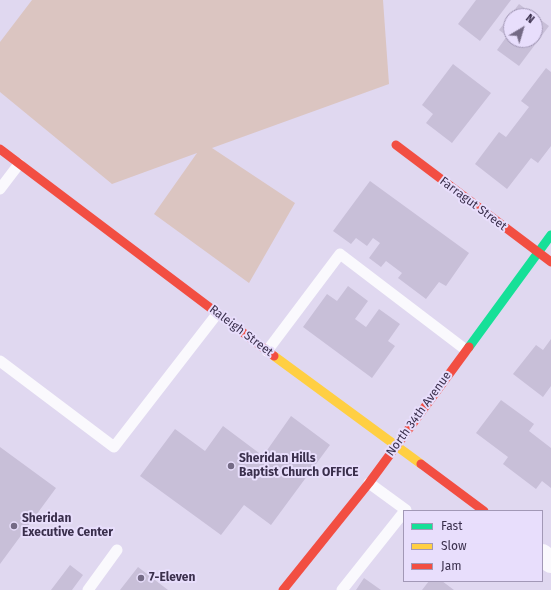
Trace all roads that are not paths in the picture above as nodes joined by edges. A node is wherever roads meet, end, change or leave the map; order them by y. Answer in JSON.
{"nodes":[{"id":1,"x":396,"y":145,"type":"dead end"},
{"id":2,"x":0,"y":150,"type":"edge"},
{"id":3,"x":19,"y":164,"type":"junction"},
{"id":4,"x":0,"y":189,"type":"edge"},
{"id":5,"x":551,"y":235,"type":"edge"},
{"id":6,"x":538,"y":252,"type":"junction"},
{"id":7,"x":551,"y":262,"type":"edge"},
{"id":8,"x":217,"y":314,"type":"junction"},
{"id":9,"x":466,"y":350,"type":"junction"},
{"id":10,"x":267,"y":351,"type":"junction"},
{"id":11,"x":0,"y":360,"type":"edge"},
{"id":12,"x":396,"y":445,"type":"junction"},
{"id":13,"x":369,"y":482,"type":"junction"},
{"id":14,"x":404,"y":510,"type":"edge"},
{"id":15,"x":483,"y":510,"type":"edge"},
{"id":16,"x":403,"y":514,"type":"edge"},
{"id":17,"x":117,"y":550,"type":"dead end"},
{"id":18,"x":543,"y":556,"type":"edge"},
{"id":19,"x":551,"y":562,"type":"edge"},
{"id":20,"x":88,"y":590,"type":"edge"},
{"id":21,"x":283,"y":590,"type":"edge"},
{"id":22,"x":342,"y":590,"type":"edge"}],
"edges":[{"from":1,"to":6,"type":"street","name":"Farragut Street"},
{"from":2,"to":3,"type":"street","name":"Raleigh Street"},
{"from":3,"to":4,"type":"lane"},
{"from":3,"to":8,"type":"street","name":"Raleigh Street"},
{"from":5,"to":6,"type":"street","name":"North 34th Avenue"},
{"from":6,"to":7,"type":"street","name":"Farragut Street"},
{"from":6,"to":9,"type":"street","name":"North 34th Avenue"},
{"from":8,"to":10,"type":"street","name":"Raleigh Street"},
{"from":8,"to":11,"type":"lane"},
{"from":9,"to":10,"type":"lane"},
{"from":9,"to":12,"type":"street","name":"North 34th Avenue"},
{"from":10,"to":12,"type":"street","name":"Raleigh Street"},
{"from":12,"to":13,"type":"street","name":"North 34th Avenue"},
{"from":12,"to":15,"type":"street","name":"Raleigh Street"},
{"from":13,"to":14,"type":"lane"},
{"from":13,"to":21,"type":"street","name":"North 34th Avenue"},
{"from":16,"to":22,"type":"lane"},
{"from":17,"to":20,"type":"lane"},
{"from":18,"to":19,"type":"street"}]}
